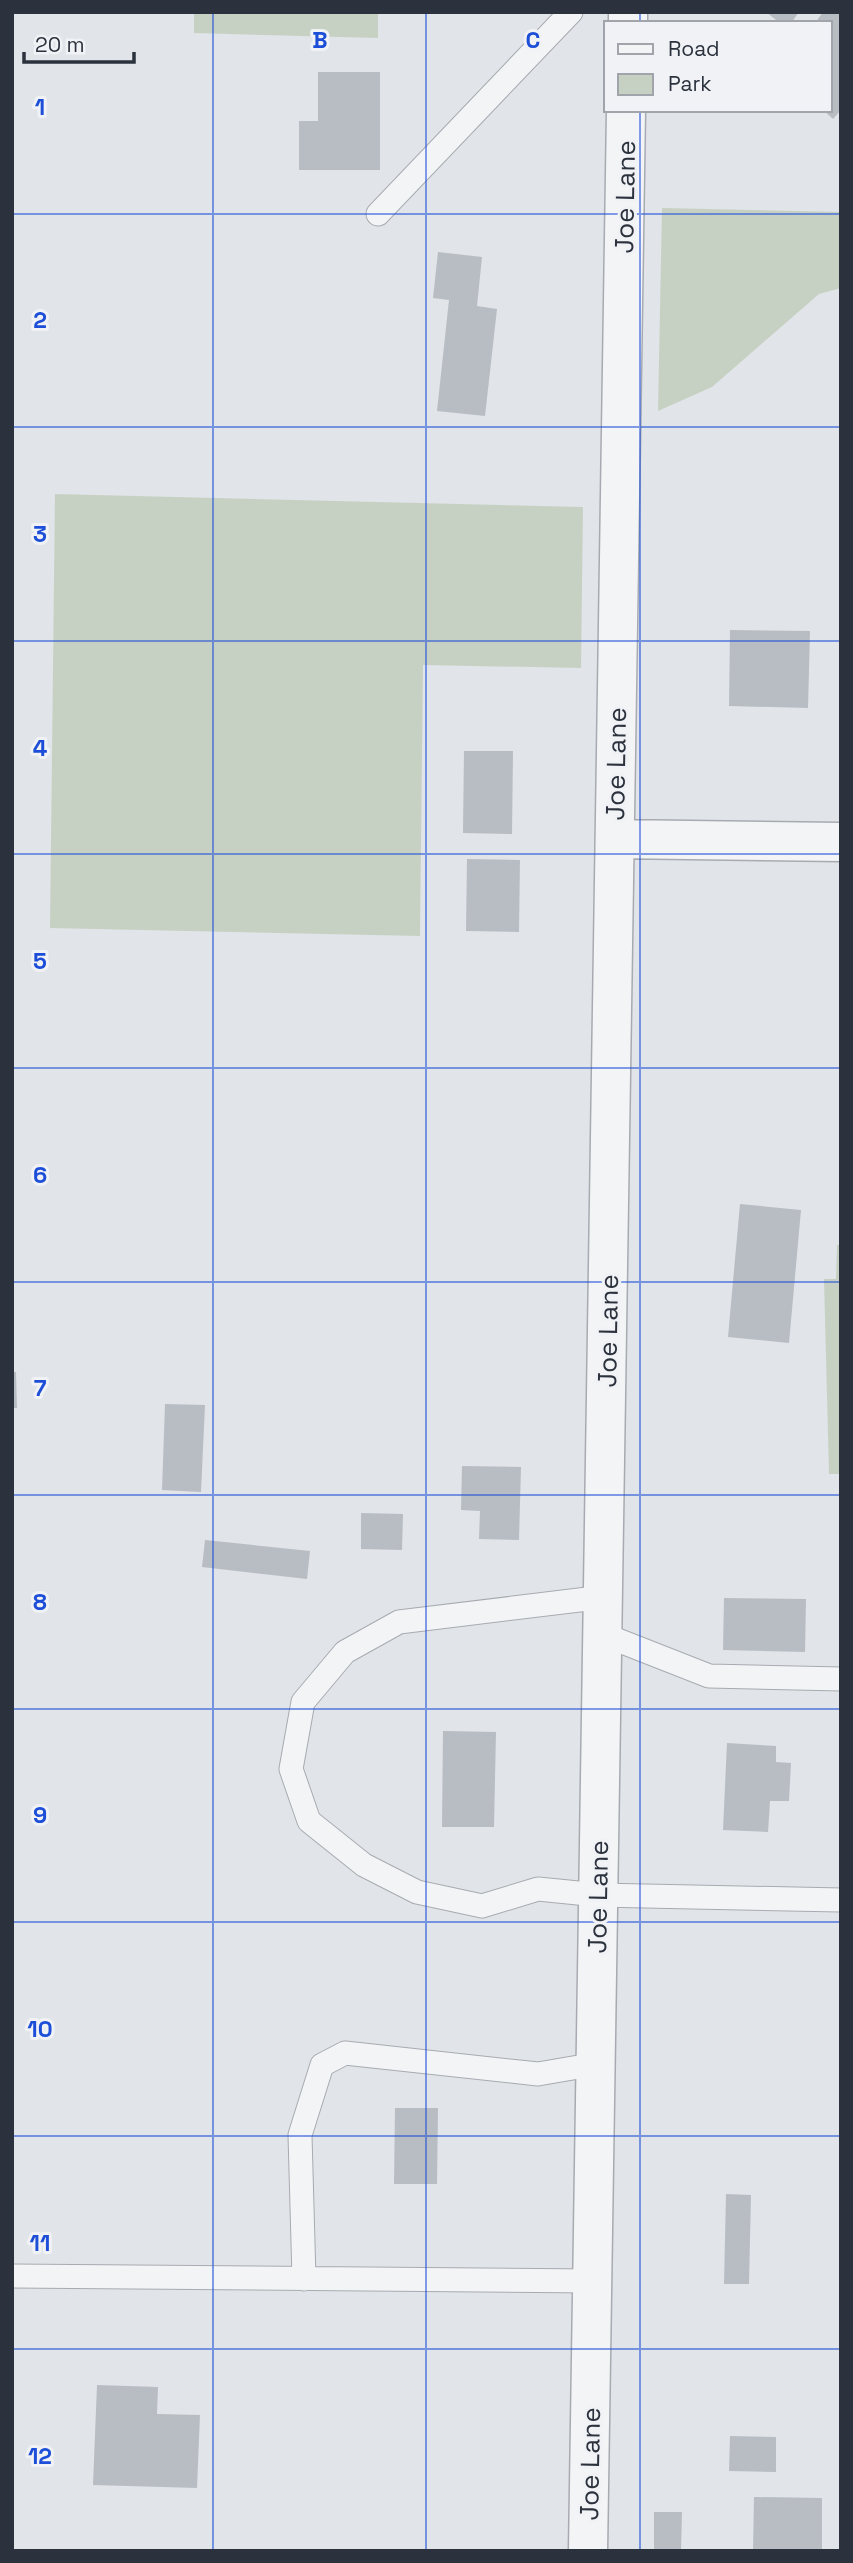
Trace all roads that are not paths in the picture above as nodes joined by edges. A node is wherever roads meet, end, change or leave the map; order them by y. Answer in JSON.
{"nodes":[{"id":1,"x":571,"y":12,"type":"edge"},
{"id":2,"x":626,"y":112,"type":"edge"},
{"id":3,"x":378,"y":214,"type":"dead end"},
{"id":4,"x":615,"y":839,"type":"junction"},
{"id":5,"x":841,"y":842,"type":"edge"},
{"id":6,"x":603,"y":1616,"type":"junction"},
{"id":7,"x":841,"y":1679,"type":"edge"},
{"id":8,"x":598,"y":1895,"type":"junction"},
{"id":9,"x":841,"y":1900,"type":"edge"},
{"id":10,"x":596,"y":2064,"type":"junction"},
{"id":11,"x":12,"y":2276,"type":"edge"},
{"id":12,"x":304,"y":2279,"type":"junction"},
{"id":13,"x":592,"y":2281,"type":"junction"},
{"id":14,"x":588,"y":2551,"type":"edge"}],
"edges":[{"from":1,"to":3,"type":"lane"},
{"from":2,"to":4,"type":"street","name":"Joe Lane"},
{"from":4,"to":5,"type":"street"},
{"from":4,"to":6,"type":"street","name":"Joe Lane"},
{"from":6,"to":7,"type":"lane"},
{"from":6,"to":8,"type":"street","name":"Joe Lane"},
{"from":6,"to":8,"type":"lane"},
{"from":8,"to":9,"type":"lane"},
{"from":8,"to":10,"type":"street","name":"Joe Lane"},
{"from":10,"to":12,"type":"lane"},
{"from":10,"to":13,"type":"street","name":"Joe Lane"},
{"from":11,"to":12,"type":"lane"},
{"from":12,"to":13,"type":"lane"},
{"from":13,"to":14,"type":"street","name":"Joe Lane"}]}
